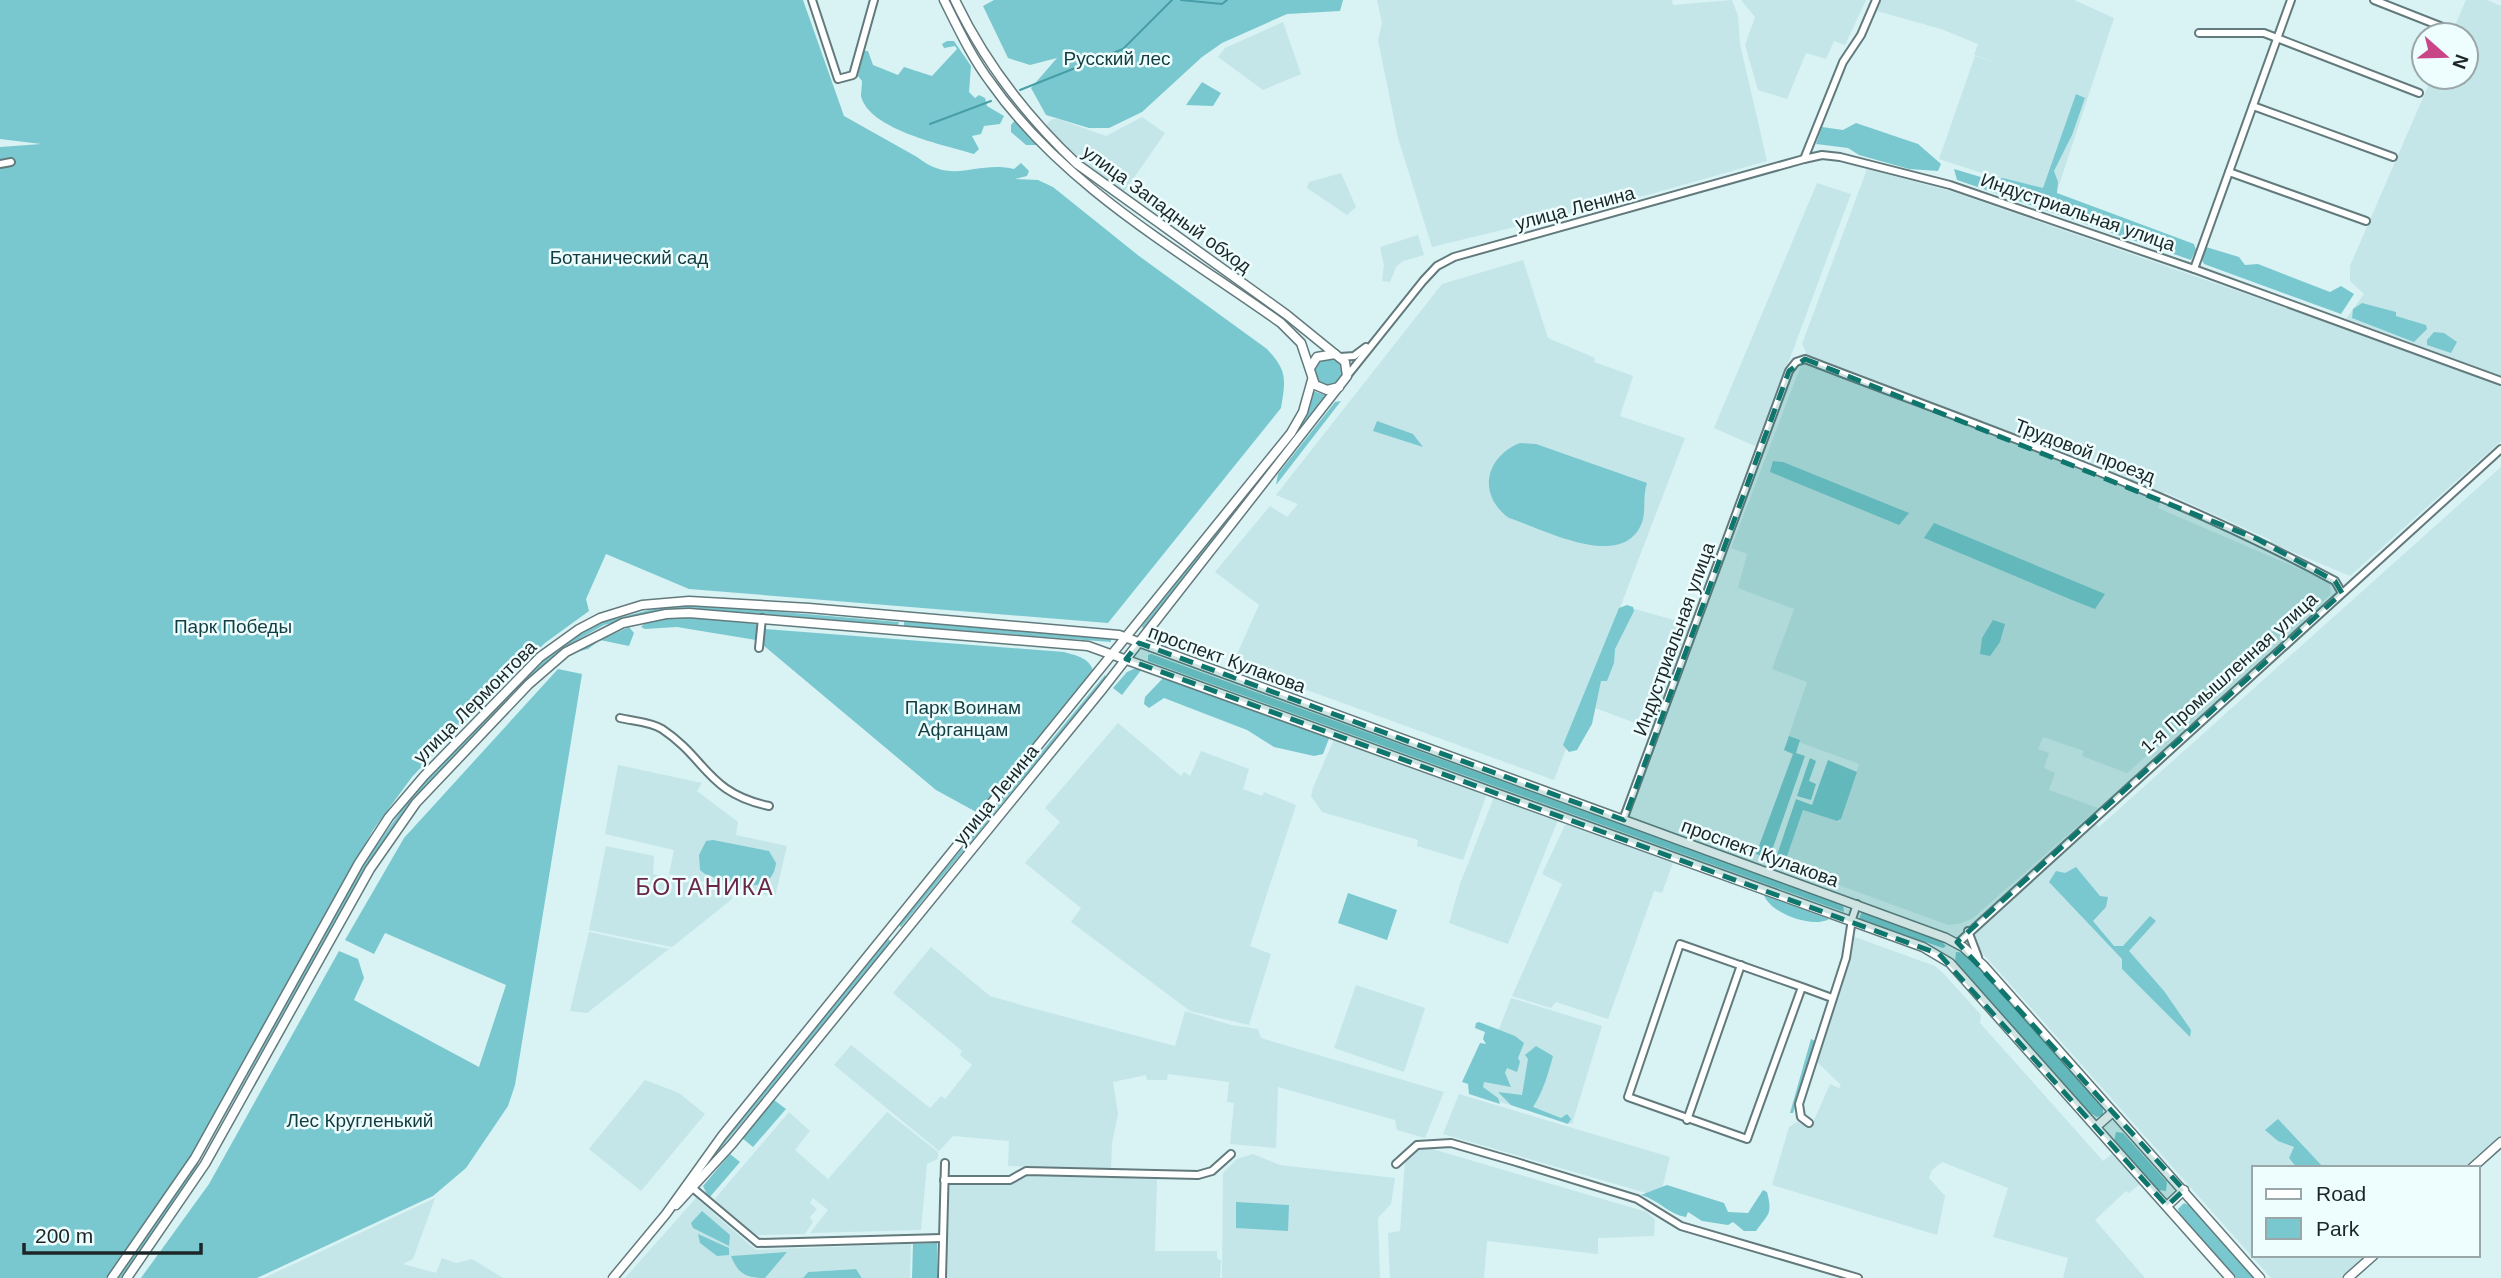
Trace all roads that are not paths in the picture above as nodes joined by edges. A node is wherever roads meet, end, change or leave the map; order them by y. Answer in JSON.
{"nodes":[{"id":1,"x":812,"y":0,"type":"edge"},
{"id":2,"x":874,"y":0,"type":"edge"},
{"id":3,"x":944,"y":0,"type":"edge"},
{"id":4,"x":955,"y":0,"type":"edge"},
{"id":5,"x":1876,"y":0,"type":"edge"},
{"id":6,"x":2291,"y":0,"type":"edge"},
{"id":7,"x":2374,"y":0,"type":"edge"},
{"id":8,"x":2427,"y":21,"type":"edge"},
{"id":9,"x":2199,"y":33,"type":"dead end"},
{"id":10,"x":2277,"y":40,"type":"junction"},
{"id":11,"x":2419,"y":93,"type":"dead end"},
{"id":12,"x":2253,"y":106,"type":"junction"},
{"id":13,"x":2393,"y":157,"type":"dead end"},
{"id":14,"x":1804,"y":159,"type":"junction"},
{"id":15,"x":11,"y":162,"type":"dead end"},
{"id":16,"x":0,"y":164,"type":"edge"},
{"id":17,"x":2229,"y":172,"type":"junction"},
{"id":18,"x":2366,"y":221,"type":"dead end"},
{"id":19,"x":2194,"y":269,"type":"junction"},
{"id":20,"x":1382,"y":332,"type":"junction"},
{"id":21,"x":1338,"y":355,"type":"junction"},
{"id":22,"x":1805,"y":359,"type":"joint"},
{"id":23,"x":1310,"y":368,"type":"junction"},
{"id":24,"x":1347,"y":376,"type":"junction"},
{"id":25,"x":1312,"y":380,"type":"junction"},
{"id":26,"x":2501,"y":381,"type":"edge"},
{"id":27,"x":1339,"y":387,"type":"junction"},
{"id":28,"x":2501,"y":449,"type":"edge"},
{"id":29,"x":2342,"y":593,"type":"junction"},
{"id":30,"x":902,"y":616,"type":"junction"},
{"id":31,"x":762,"y":618,"type":"junction"},
{"id":32,"x":901,"y":630,"type":"junction"},
{"id":33,"x":1127,"y":638,"type":"junction"},
{"id":34,"x":1139,"y":643,"type":"junction"},
{"id":35,"x":760,"y":648,"type":"dead end"},
{"id":36,"x":1114,"y":654,"type":"junction"},
{"id":37,"x":1126,"y":659,"type":"junction"},
{"id":38,"x":620,"y":718,"type":"dead end"},
{"id":39,"x":769,"y":806,"type":"dead end"},
{"id":40,"x":1623,"y":820,"type":"junction"},
{"id":41,"x":1857,"y":904,"type":"junction"},
{"id":42,"x":1852,"y":919,"type":"junction"},
{"id":43,"x":1979,"y":921,"type":"junction"},
{"id":44,"x":1963,"y":937,"type":"junction"},
{"id":45,"x":1971,"y":944,"type":"junction"},
{"id":46,"x":1945,"y":959,"type":"junction"},
{"id":47,"x":1741,"y":965,"type":"junction"},
{"id":48,"x":1983,"y":965,"type":"junction"},
{"id":49,"x":1802,"y":987,"type":"junction"},
{"id":50,"x":1832,"y":998,"type":"junction"},
{"id":51,"x":2113,"y":1112,"type":"junction"},
{"id":52,"x":1687,"y":1120,"type":"junction"},
{"id":53,"x":1810,"y":1122,"type":"dead end"},
{"id":54,"x":2096,"y":1127,"type":"junction"},
{"id":55,"x":2501,"y":1142,"type":"edge"},
{"id":56,"x":1231,"y":1154,"type":"dead end"},
{"id":57,"x":195,"y":1158,"type":"junction"},
{"id":58,"x":944,"y":1163,"type":"dead end"},
{"id":59,"x":205,"y":1164,"type":"junction"},
{"id":60,"x":1396,"y":1164,"type":"dead end"},
{"id":61,"x":2474,"y":1166,"type":"edge"},
{"id":62,"x":944,"y":1180,"type":"junction"},
{"id":63,"x":690,"y":1186,"type":"junction"},
{"id":64,"x":2184,"y":1190,"type":"junction"},
{"id":65,"x":2167,"y":1206,"type":"junction"},
{"id":66,"x":942,"y":1238,"type":"junction"},
{"id":67,"x":2372,"y":1257,"type":"edge"},
{"id":68,"x":112,"y":1278,"type":"edge"},
{"id":69,"x":127,"y":1278,"type":"edge"},
{"id":70,"x":613,"y":1278,"type":"edge"},
{"id":71,"x":942,"y":1278,"type":"edge"},
{"id":72,"x":1858,"y":1278,"type":"edge"},
{"id":73,"x":2230,"y":1278,"type":"edge"},
{"id":74,"x":2260,"y":1278,"type":"edge"},
{"id":75,"x":2348,"y":1278,"type":"edge"}],
"edges":[{"from":1,"to":2,"type":"street"},
{"from":3,"to":23,"type":"main road","name":"улица Западный обход"},
{"from":4,"to":21,"type":"main road","name":"улица Западный обход"},
{"from":5,"to":14,"type":"street"},
{"from":6,"to":10,"type":"street"},
{"from":7,"to":8,"type":"street"},
{"from":9,"to":10,"type":"street"},
{"from":10,"to":11,"type":"street"},
{"from":10,"to":12,"type":"street"},
{"from":12,"to":13,"type":"street"},
{"from":12,"to":17,"type":"street"},
{"from":14,"to":19,"type":"street","name":"Индустриальная улица"},
{"from":14,"to":20,"type":"street","name":"улица Ленина"},
{"from":15,"to":16,"type":"street"},
{"from":17,"to":18,"type":"street"},
{"from":17,"to":19,"type":"street"},
{"from":19,"to":26,"type":"street","name":"Индустриальная улица"},
{"from":20,"to":21,"type":"street","name":"улица Ленина"},
{"from":20,"to":24,"type":"street","name":"улица Ленина"},
{"from":21,"to":23,"type":"main road"},
{"from":21,"to":24,"type":"main road"},
{"from":22,"to":29,"type":"street","name":"Трудовой проезд"},
{"from":22,"to":40,"type":"street","name":"Индустриальная улица"},
{"from":23,"to":25,"type":"main road"},
{"from":24,"to":27,"type":"main road"},
{"from":25,"to":27,"type":"main road"},
{"from":25,"to":33,"type":"main road","name":"улица Ленина"},
{"from":27,"to":34,"type":"main road","name":"улица Ленина"},
{"from":28,"to":29,"type":"street","name":"1-я Промышленная улица"},
{"from":29,"to":43,"type":"street","name":"1-я Промышленная улица"},
{"from":30,"to":32,"type":"main road"},
{"from":30,"to":33,"type":"main road","name":"улица Лермонтова"},
{"from":30,"to":57,"type":"main road","name":"улица Лермонтова"},
{"from":31,"to":32,"type":"main road","name":"улица Лермонтова"},
{"from":31,"to":35,"type":"street"},
{"from":31,"to":59,"type":"main road","name":"улица Лермонтова"},
{"from":32,"to":36,"type":"main road","name":"улица Лермонтова"},
{"from":33,"to":34,"type":"main road","name":"проспект Кулакова"},
{"from":33,"to":36,"type":"main road","name":"улица Ленина"},
{"from":34,"to":37,"type":"main road","name":"улица Ленина"},
{"from":34,"to":40,"type":"main road","name":"проспект Кулакова"},
{"from":36,"to":37,"type":"main road","name":"проспект Кулакова"},
{"from":36,"to":63,"type":"main road","name":"улица Ленина"},
{"from":37,"to":42,"type":"main road","name":"проспект Кулакова"},
{"from":37,"to":63,"type":"main road","name":"улица Ленина"},
{"from":38,"to":39,"type":"street"},
{"from":40,"to":41,"type":"main road","name":"проспект Кулакова"},
{"from":41,"to":42,"type":"street"},
{"from":41,"to":44,"type":"main road","name":"проспект Кулакова"},
{"from":42,"to":46,"type":"main road","name":"проспект Кулакова"},
{"from":42,"to":50,"type":"street"},
{"from":43,"to":44,"type":"street","name":"1-я Промышленная улица"},
{"from":43,"to":45,"type":"street"},
{"from":44,"to":45,"type":"street"},
{"from":44,"to":46,"type":"main road"},
{"from":44,"to":48,"type":"main road","name":"проспект Кулакова"},
{"from":45,"to":48,"type":"street"},
{"from":46,"to":54,"type":"main road","name":"проспект Кулакова"},
{"from":47,"to":49,"type":"street"},
{"from":47,"to":52,"type":"street"},
{"from":47,"to":52,"type":"street"},
{"from":48,"to":51,"type":"main road","name":"проспект Кулакова"},
{"from":49,"to":50,"type":"street"},
{"from":49,"to":52,"type":"street"},
{"from":50,"to":53,"type":"street"},
{"from":51,"to":54,"type":"main road"},
{"from":51,"to":64,"type":"main road","name":"проспект Кулакова"},
{"from":54,"to":65,"type":"main road","name":"проспект Кулакова"},
{"from":55,"to":61,"type":"main road"},
{"from":56,"to":62,"type":"street"},
{"from":57,"to":59,"type":"main road"},
{"from":57,"to":68,"type":"main road","name":"улица Лермонтова"},
{"from":58,"to":62,"type":"street"},
{"from":59,"to":69,"type":"main road","name":"улица Лермонтова"},
{"from":60,"to":72,"type":"street"},
{"from":62,"to":66,"type":"street"},
{"from":63,"to":66,"type":"street"},
{"from":63,"to":70,"type":"main road","name":"улица Ленина"},
{"from":64,"to":65,"type":"main road"},
{"from":64,"to":74,"type":"main road","name":"проспект Кулакова"},
{"from":65,"to":73,"type":"main road","name":"проспект Кулакова"},
{"from":66,"to":71,"type":"street"},
{"from":67,"to":75,"type":"main road"}]}
